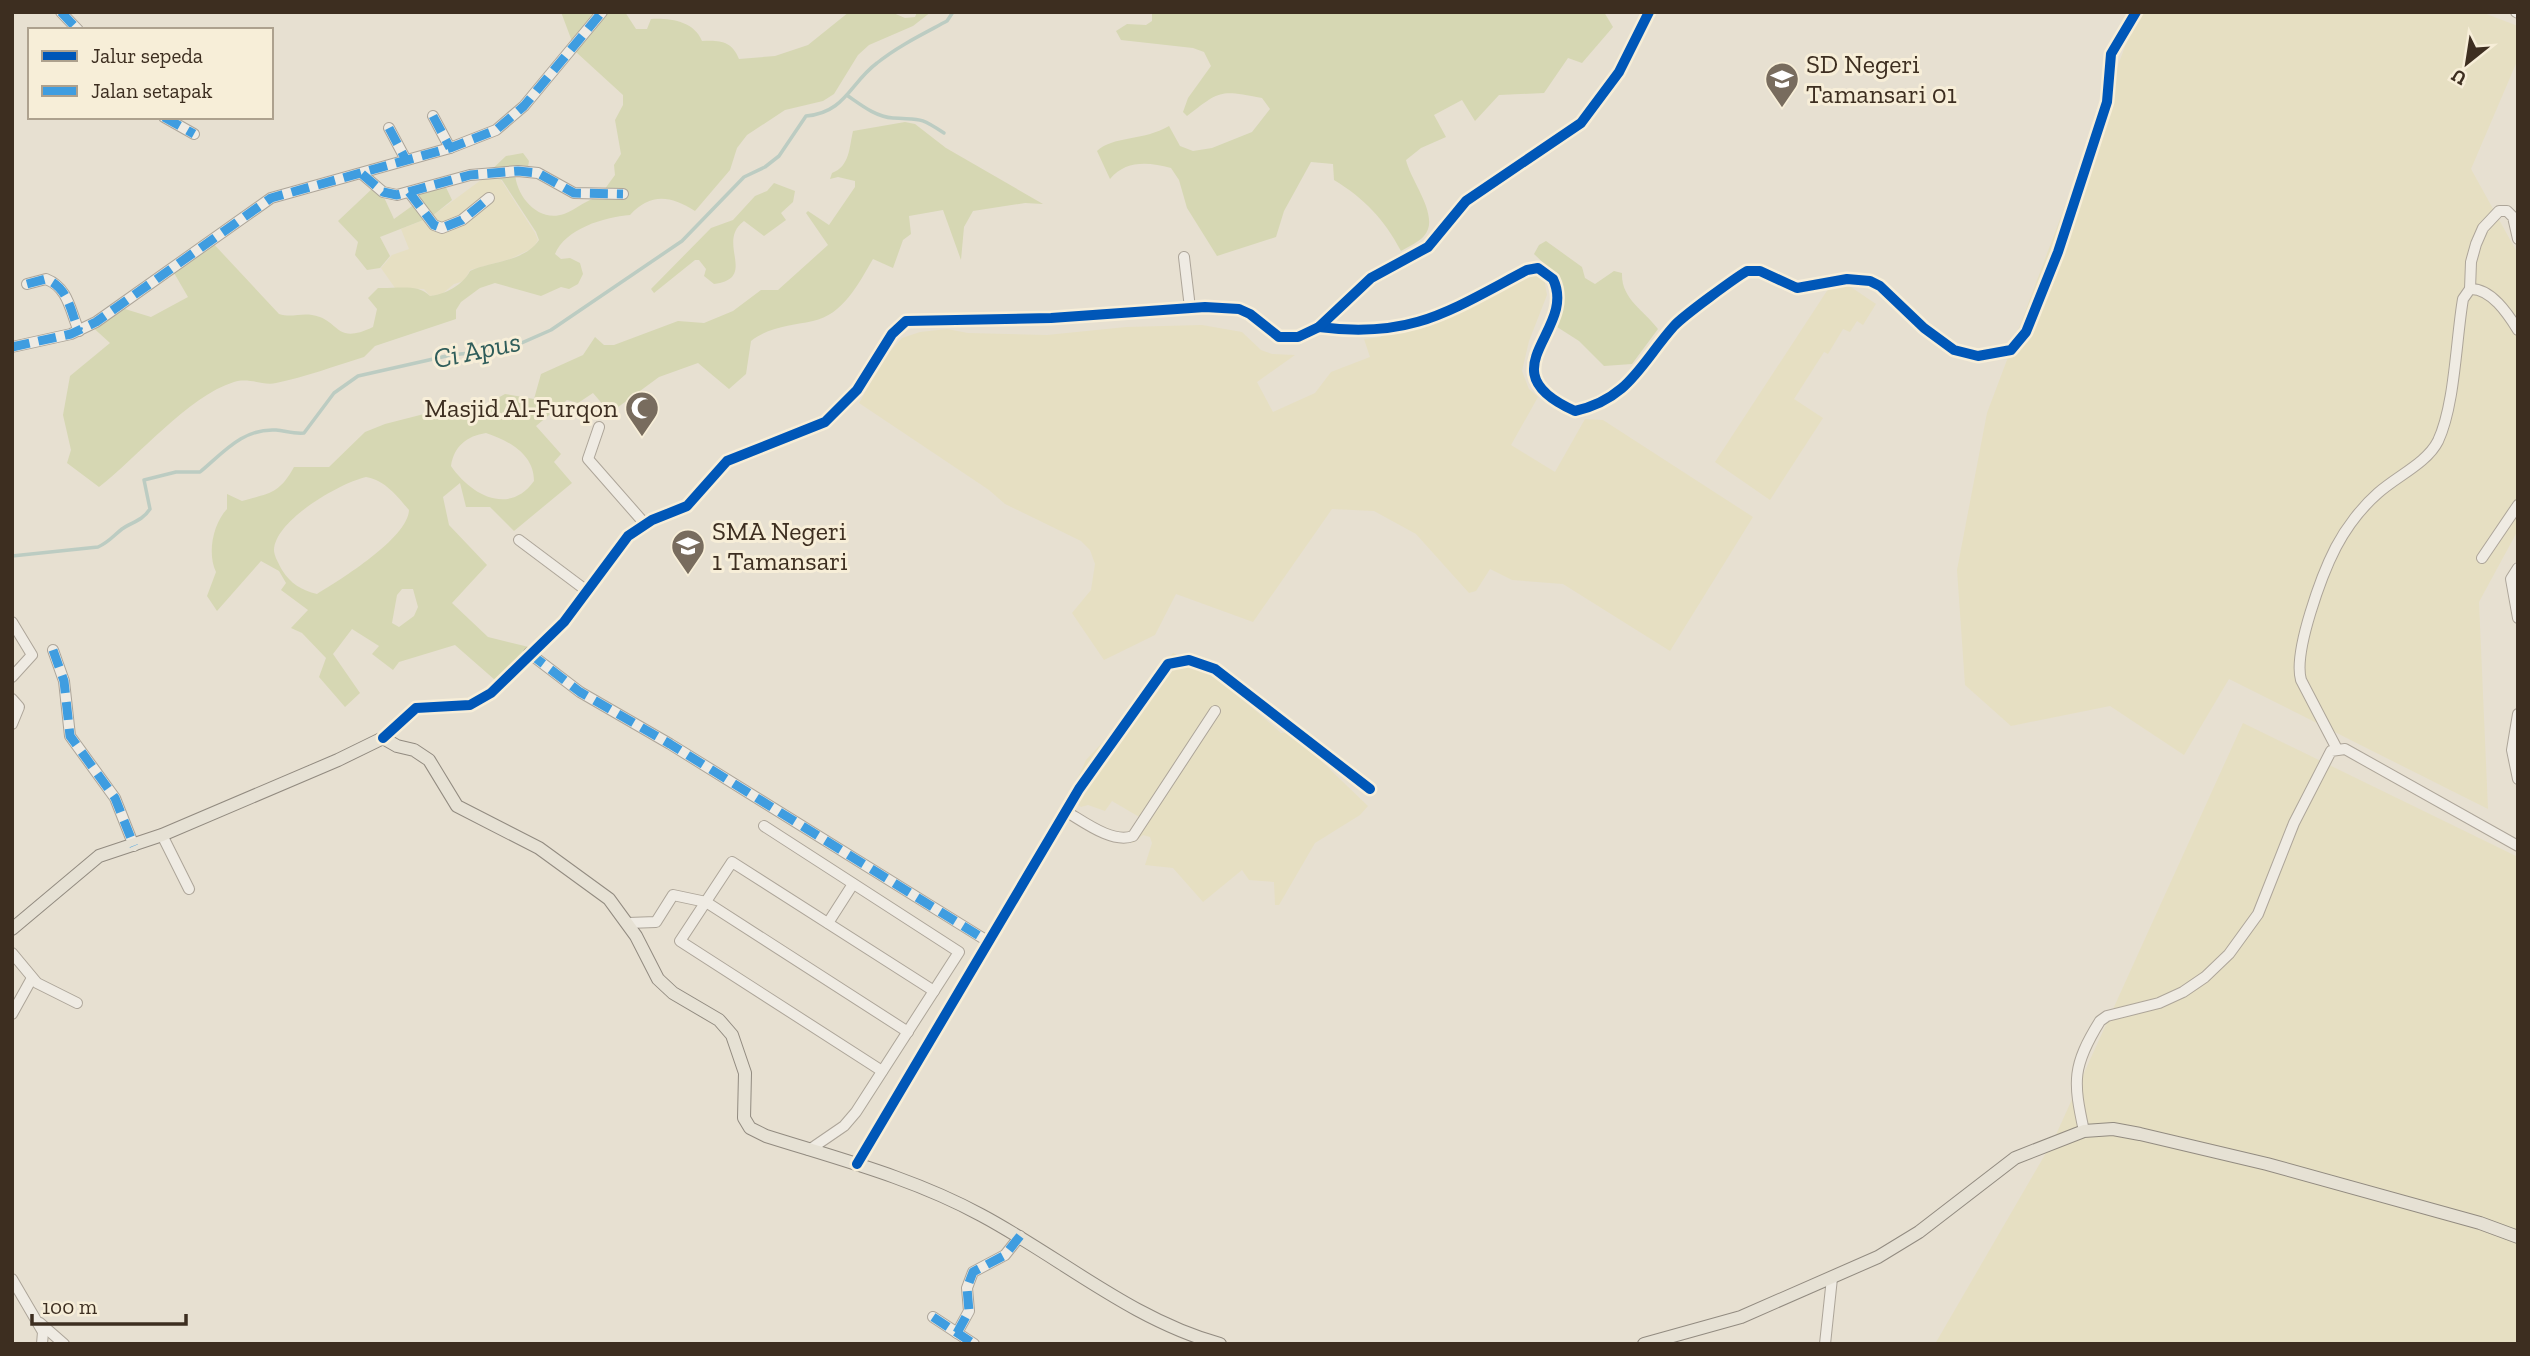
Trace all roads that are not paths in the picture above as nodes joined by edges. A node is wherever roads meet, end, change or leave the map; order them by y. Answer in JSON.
{"nodes":[{"id":1,"x":61,"y":12,"type":"edge"},
{"id":2,"x":602,"y":12,"type":"edge"},
{"id":3,"x":1649,"y":12,"type":"edge"},
{"id":4,"x":2136,"y":12,"type":"edge"},
{"id":5,"x":76,"y":28,"type":"edge"},
{"id":6,"x":433,"y":116,"type":"dead end"},
{"id":7,"x":168,"y":119,"type":"edge"},
{"id":8,"x":389,"y":128,"type":"dead end"},
{"id":9,"x":194,"y":134,"type":"dead end"},
{"id":10,"x":450,"y":148,"type":"junction"},
{"id":11,"x":406,"y":160,"type":"junction"},
{"id":12,"x":362,"y":174,"type":"junction"},
{"id":13,"x":409,"y":192,"type":"junction"},
{"id":14,"x":623,"y":194,"type":"dead end"},
{"id":15,"x":489,"y":198,"type":"dead end"},
{"id":16,"x":2518,"y":239,"type":"edge"},
{"id":17,"x":1184,"y":257,"type":"dead end"},
{"id":18,"x":27,"y":284,"type":"dead end"},
{"id":19,"x":2470,"y":289,"type":"junction"},
{"id":20,"x":1190,"y":308,"type":"junction"},
{"id":21,"x":1319,"y":327,"type":"junction"},
{"id":22,"x":2518,"y":330,"type":"edge"},
{"id":23,"x":79,"y":331,"type":"junction"},
{"id":24,"x":12,"y":347,"type":"edge"},
{"id":25,"x":599,"y":428,"type":"dead end"},
{"id":26,"x":2518,"y":505,"type":"edge"},
{"id":27,"x":645,"y":523,"type":"junction"},
{"id":28,"x":519,"y":540,"type":"dead end"},
{"id":29,"x":2482,"y":558,"type":"dead end"},
{"id":30,"x":2518,"y":568,"type":"edge"},
{"id":31,"x":587,"y":591,"type":"junction"},
{"id":32,"x":2518,"y":618,"type":"edge"},
{"id":33,"x":12,"y":622,"type":"edge"},
{"id":34,"x":53,"y":650,"type":"dead end"},
{"id":35,"x":529,"y":653,"type":"junction"},
{"id":36,"x":12,"y":677,"type":"edge"},
{"id":37,"x":12,"y":699,"type":"edge"},
{"id":38,"x":1215,"y":710,"type":"dead end"},
{"id":39,"x":2518,"y":714,"type":"edge"},
{"id":40,"x":12,"y":724,"type":"edge"},
{"id":41,"x":383,"y":738,"type":"junction"},
{"id":42,"x":2337,"y":749,"type":"junction"},
{"id":43,"x":2518,"y":779,"type":"edge"},
{"id":44,"x":1370,"y":789,"type":"dead end"},
{"id":45,"x":1067,"y":812,"type":"junction"},
{"id":46,"x":764,"y":826,"type":"dead end"},
{"id":47,"x":162,"y":835,"type":"junction"},
{"id":48,"x":134,"y":845,"type":"junction"},
{"id":49,"x":2518,"y":846,"type":"edge"},
{"id":50,"x":853,"y":884,"type":"junction"},
{"id":51,"x":189,"y":889,"type":"dead end"},
{"id":52,"x":706,"y":902,"type":"junction"},
{"id":53,"x":628,"y":923,"type":"junction"},
{"id":54,"x":828,"y":923,"type":"junction"},
{"id":55,"x":12,"y":929,"type":"edge"},
{"id":56,"x":989,"y":942,"type":"junction"},
{"id":57,"x":12,"y":953,"type":"edge"},
{"id":58,"x":32,"y":978,"type":"junction"},
{"id":59,"x":934,"y":991,"type":"junction"},
{"id":60,"x":77,"y":1003,"type":"dead end"},
{"id":61,"x":12,"y":1014,"type":"edge"},
{"id":62,"x":908,"y":1032,"type":"junction"},
{"id":63,"x":882,"y":1071,"type":"junction"},
{"id":64,"x":2084,"y":1131,"type":"junction"},
{"id":65,"x":810,"y":1150,"type":"junction"},
{"id":66,"x":857,"y":1164,"type":"junction"},
{"id":67,"x":1020,"y":1236,"type":"junction"},
{"id":68,"x":2518,"y":1237,"type":"edge"},
{"id":69,"x":1832,"y":1278,"type":"junction"},
{"id":70,"x":12,"y":1279,"type":"edge"},
{"id":71,"x":933,"y":1317,"type":"dead end"},
{"id":72,"x":38,"y":1321,"type":"junction"},
{"id":73,"x":957,"y":1333,"type":"junction"},
{"id":74,"x":42,"y":1344,"type":"edge"},
{"id":75,"x":64,"y":1344,"type":"edge"},
{"id":76,"x":974,"y":1344,"type":"edge"},
{"id":77,"x":1220,"y":1344,"type":"edge"},
{"id":78,"x":1644,"y":1344,"type":"edge"},
{"id":79,"x":1825,"y":1344,"type":"edge"}],
"edges":[{"from":1,"to":5,"type":"street"},
{"from":2,"to":10,"type":"street"},
{"from":3,"to":21,"type":"street"},
{"from":4,"to":21,"type":"street"},
{"from":6,"to":10,"type":"street"},
{"from":7,"to":9,"type":"street"},
{"from":8,"to":11,"type":"street"},
{"from":10,"to":11,"type":"street"},
{"from":11,"to":12,"type":"street"},
{"from":12,"to":13,"type":"street"},
{"from":12,"to":23,"type":"street"},
{"from":13,"to":14,"type":"street"},
{"from":13,"to":15,"type":"street"},
{"from":16,"to":19,"type":"street"},
{"from":17,"to":20,"type":"street"},
{"from":18,"to":23,"type":"street"},
{"from":19,"to":22,"type":"street"},
{"from":19,"to":42,"type":"street"},
{"from":20,"to":21,"type":"street"},
{"from":20,"to":27,"type":"street"},
{"from":23,"to":24,"type":"street"},
{"from":25,"to":27,"type":"street"},
{"from":26,"to":29,"type":"street"},
{"from":27,"to":31,"type":"street"},
{"from":28,"to":31,"type":"street"},
{"from":30,"to":32,"type":"street"},
{"from":31,"to":35,"type":"street"},
{"from":33,"to":36,"type":"street"},
{"from":34,"to":48,"type":"street"},
{"from":35,"to":41,"type":"street"},
{"from":35,"to":56,"type":"street"},
{"from":37,"to":40,"type":"street"},
{"from":38,"to":45,"type":"street"},
{"from":39,"to":43,"type":"street"},
{"from":41,"to":47,"type":"main road"},
{"from":41,"to":53,"type":"main road"},
{"from":42,"to":49,"type":"street"},
{"from":42,"to":64,"type":"street"},
{"from":44,"to":45,"type":"street"},
{"from":45,"to":56,"type":"street"},
{"from":46,"to":50,"type":"street"},
{"from":47,"to":48,"type":"main road"},
{"from":47,"to":51,"type":"street"},
{"from":48,"to":55,"type":"main road"},
{"from":50,"to":54,"type":"street"},
{"from":50,"to":59,"type":"street"},
{"from":52,"to":53,"type":"street"},
{"from":52,"to":54,"type":"street"},
{"from":52,"to":62,"type":"street"},
{"from":52,"to":63,"type":"street"},
{"from":53,"to":65,"type":"main road"},
{"from":54,"to":59,"type":"street"},
{"from":56,"to":66,"type":"street"},
{"from":57,"to":58,"type":"street"},
{"from":58,"to":60,"type":"street"},
{"from":58,"to":61,"type":"street"},
{"from":59,"to":62,"type":"street"},
{"from":62,"to":63,"type":"street"},
{"from":63,"to":65,"type":"street"},
{"from":64,"to":68,"type":"main road"},
{"from":64,"to":69,"type":"main road"},
{"from":65,"to":66,"type":"main road"},
{"from":66,"to":67,"type":"main road"},
{"from":67,"to":73,"type":"street"},
{"from":67,"to":77,"type":"main road"},
{"from":69,"to":78,"type":"main road"},
{"from":69,"to":79,"type":"street"},
{"from":70,"to":72,"type":"street"},
{"from":71,"to":73,"type":"street"},
{"from":72,"to":74,"type":"street"},
{"from":72,"to":75,"type":"street"},
{"from":73,"to":76,"type":"street"}]}
